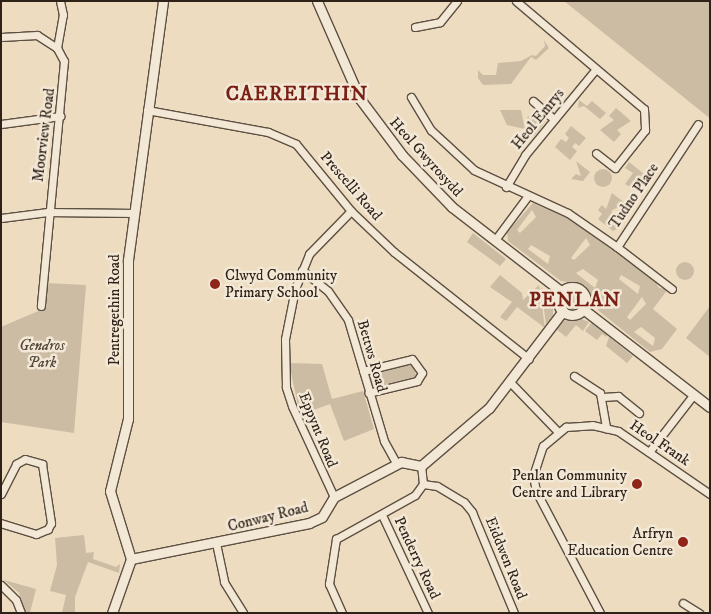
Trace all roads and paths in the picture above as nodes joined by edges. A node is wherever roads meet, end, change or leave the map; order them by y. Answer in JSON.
{"nodes":[{"id":1,"x":60,"y":1,"type":"edge"},
{"id":2,"x":163,"y":1,"type":"edge"},
{"id":3,"x":317,"y":1,"type":"edge"},
{"id":4,"x":457,"y":1,"type":"edge"},
{"id":5,"x":516,"y":1,"type":"edge"},
{"id":6,"x":415,"y":27,"type":"dead end"},
{"id":7,"x":1,"y":38,"type":"edge"},
{"id":8,"x":58,"y":48,"type":"junction"},
{"id":9,"x":595,"y":70,"type":"junction"},
{"id":10,"x":411,"y":97,"type":"dead end"},
{"id":11,"x":534,"y":101,"type":"dead end"},
{"id":12,"x":147,"y":110,"type":"junction"},
{"id":13,"x":60,"y":116,"type":"junction"},
{"id":14,"x":554,"y":119,"type":"junction"},
{"id":15,"x":1,"y":124,"type":"edge"},
{"id":16,"x":698,"y":124,"type":"dead end"},
{"id":17,"x":596,"y":154,"type":"dead end"},
{"id":18,"x":506,"y":188,"type":"junction"},
{"id":19,"x":527,"y":197,"type":"junction"},
{"id":20,"x":350,"y":211,"type":"junction"},
{"id":21,"x":48,"y":212,"type":"junction"},
{"id":22,"x":132,"y":213,"type":"junction"},
{"id":23,"x":1,"y":218,"type":"edge"},
{"id":24,"x":496,"y":240,"type":"junction"},
{"id":25,"x":617,"y":247,"type":"junction"},
{"id":26,"x":302,"y":270,"type":"junction"},
{"id":27,"x":672,"y":289,"type":"dead end"},
{"id":28,"x":562,"y":292,"type":"junction"},
{"id":29,"x":41,"y":306,"type":"dead end"},
{"id":30,"x":583,"y":309,"type":"junction"},
{"id":31,"x":563,"y":311,"type":"junction"},
{"id":32,"x":529,"y":359,"type":"junction"},
{"id":33,"x":363,"y":371,"type":"junction"},
{"id":34,"x":574,"y":376,"type":"dead end"},
{"id":35,"x":509,"y":381,"type":"junction"},
{"id":36,"x":368,"y":393,"type":"junction"},
{"id":37,"x":694,"y":394,"type":"junction"},
{"id":38,"x":603,"y":397,"type":"junction"},
{"id":39,"x":636,"y":400,"type":"dead end"},
{"id":40,"x":631,"y":407,"type":"junction"},
{"id":41,"x":710,"y":407,"type":"edge"},
{"id":42,"x":639,"y":413,"type":"dead end"},
{"id":43,"x":606,"y":428,"type":"junction"},
{"id":44,"x":558,"y":432,"type":"junction"},
{"id":45,"x":649,"y":452,"type":"junction"},
{"id":46,"x":397,"y":464,"type":"junction"},
{"id":47,"x":421,"y":466,"type":"junction"},
{"id":48,"x":423,"y":484,"type":"junction"},
{"id":49,"x":1,"y":494,"type":"edge"},
{"id":50,"x":710,"y":494,"type":"edge"},
{"id":51,"x":334,"y":497,"type":"junction"},
{"id":52,"x":382,"y":514,"type":"junction"},
{"id":53,"x":1,"y":523,"type":"edge"},
{"id":54,"x":216,"y":543,"type":"junction"},
{"id":55,"x":131,"y":559,"type":"junction"},
{"id":56,"x":1,"y":586,"type":"edge"},
{"id":57,"x":683,"y":603,"type":"dead end"},
{"id":58,"x":21,"y":613,"type":"edge"},
{"id":59,"x":112,"y":613,"type":"edge"},
{"id":60,"x":243,"y":613,"type":"edge"},
{"id":61,"x":342,"y":613,"type":"edge"},
{"id":62,"x":428,"y":613,"type":"edge"},
{"id":63,"x":514,"y":613,"type":"edge"},
{"id":64,"x":600,"y":613,"type":"edge"},
{"id":65,"x":698,"y":613,"type":"edge"}],
"edges":[{"from":1,"to":8,"type":"street"},
{"from":2,"to":12,"type":"street","name":"Pentregethin Road"},
{"from":3,"to":24,"type":"street","name":"Heol Gwyrosydd"},
{"from":4,"to":6,"type":"street"},
{"from":5,"to":9,"type":"street"},
{"from":7,"to":8,"type":"street"},
{"from":8,"to":13,"type":"street","name":"Moorview Road"},
{"from":9,"to":14,"type":"street","name":"Heol Emrys"},
{"from":9,"to":17,"type":"street"},
{"from":10,"to":18,"type":"street","name":"Tudno Place"},
{"from":11,"to":14,"type":"street"},
{"from":12,"to":20,"type":"street","name":"Prescelli Road"},
{"from":12,"to":22,"type":"street","name":"Pentregethin Road"},
{"from":13,"to":15,"type":"street"},
{"from":13,"to":21,"type":"street","name":"Moorview Road"},
{"from":14,"to":18,"type":"street","name":"Heol Emrys"},
{"from":16,"to":25,"type":"street","name":"Tudno Place"},
{"from":18,"to":19,"type":"street","name":"Tudno Place"},
{"from":19,"to":24,"type":"street"},
{"from":19,"to":25,"type":"street","name":"Tudno Place"},
{"from":20,"to":26,"type":"street","name":"Eppynt Road"},
{"from":20,"to":32,"type":"street","name":"Prescelli Road"},
{"from":21,"to":22,"type":"street"},
{"from":21,"to":23,"type":"street"},
{"from":21,"to":29,"type":"street","name":"Moorview Road"},
{"from":22,"to":55,"type":"street","name":"Pentregethin Road"},
{"from":24,"to":28,"type":"street","name":"Heol Gwyrosydd"},
{"from":25,"to":27,"type":"street"},
{"from":26,"to":33,"type":"street","name":"Bettws Road"},
{"from":26,"to":51,"type":"street","name":"Eppynt Road"},
{"from":28,"to":30,"type":"street"},
{"from":28,"to":31,"type":"street"},
{"from":30,"to":31,"type":"street"},
{"from":30,"to":37,"type":"street"},
{"from":31,"to":32,"type":"street"},
{"from":32,"to":35,"type":"street"},
{"from":33,"to":36,"type":"street","name":"Bettws Road"},
{"from":33,"to":36,"type":"street"},
{"from":34,"to":38,"type":"street"},
{"from":35,"to":44,"type":"street"},
{"from":35,"to":47,"type":"street"},
{"from":36,"to":46,"type":"street","name":"Bettws Road"},
{"from":37,"to":41,"type":"street"},
{"from":37,"to":45,"type":"street"},
{"from":38,"to":40,"type":"street"},
{"from":38,"to":43,"type":"street"},
{"from":39,"to":40,"type":"street"},
{"from":40,"to":42,"type":"street"},
{"from":43,"to":44,"type":"street","name":"Heol Frank"},
{"from":43,"to":45,"type":"street","name":"Heol Frank"},
{"from":44,"to":64,"type":"street"},
{"from":45,"to":50,"type":"street","name":"Heol Frank"},
{"from":46,"to":47,"type":"street"},
{"from":46,"to":51,"type":"street","name":"Conway Road"},
{"from":47,"to":48,"type":"street"},
{"from":48,"to":52,"type":"street"},
{"from":48,"to":63,"type":"street","name":"Eiddwen Road"},
{"from":49,"to":53,"type":"street"},
{"from":51,"to":54,"type":"street","name":"Conway Road"},
{"from":52,"to":61,"type":"street"},
{"from":52,"to":62,"type":"street","name":"Penderry Road"},
{"from":54,"to":55,"type":"street","name":"Conway Road"},
{"from":54,"to":60,"type":"street"},
{"from":55,"to":59,"type":"street"},
{"from":56,"to":58,"type":"street"},
{"from":57,"to":65,"type":"street"}]}
